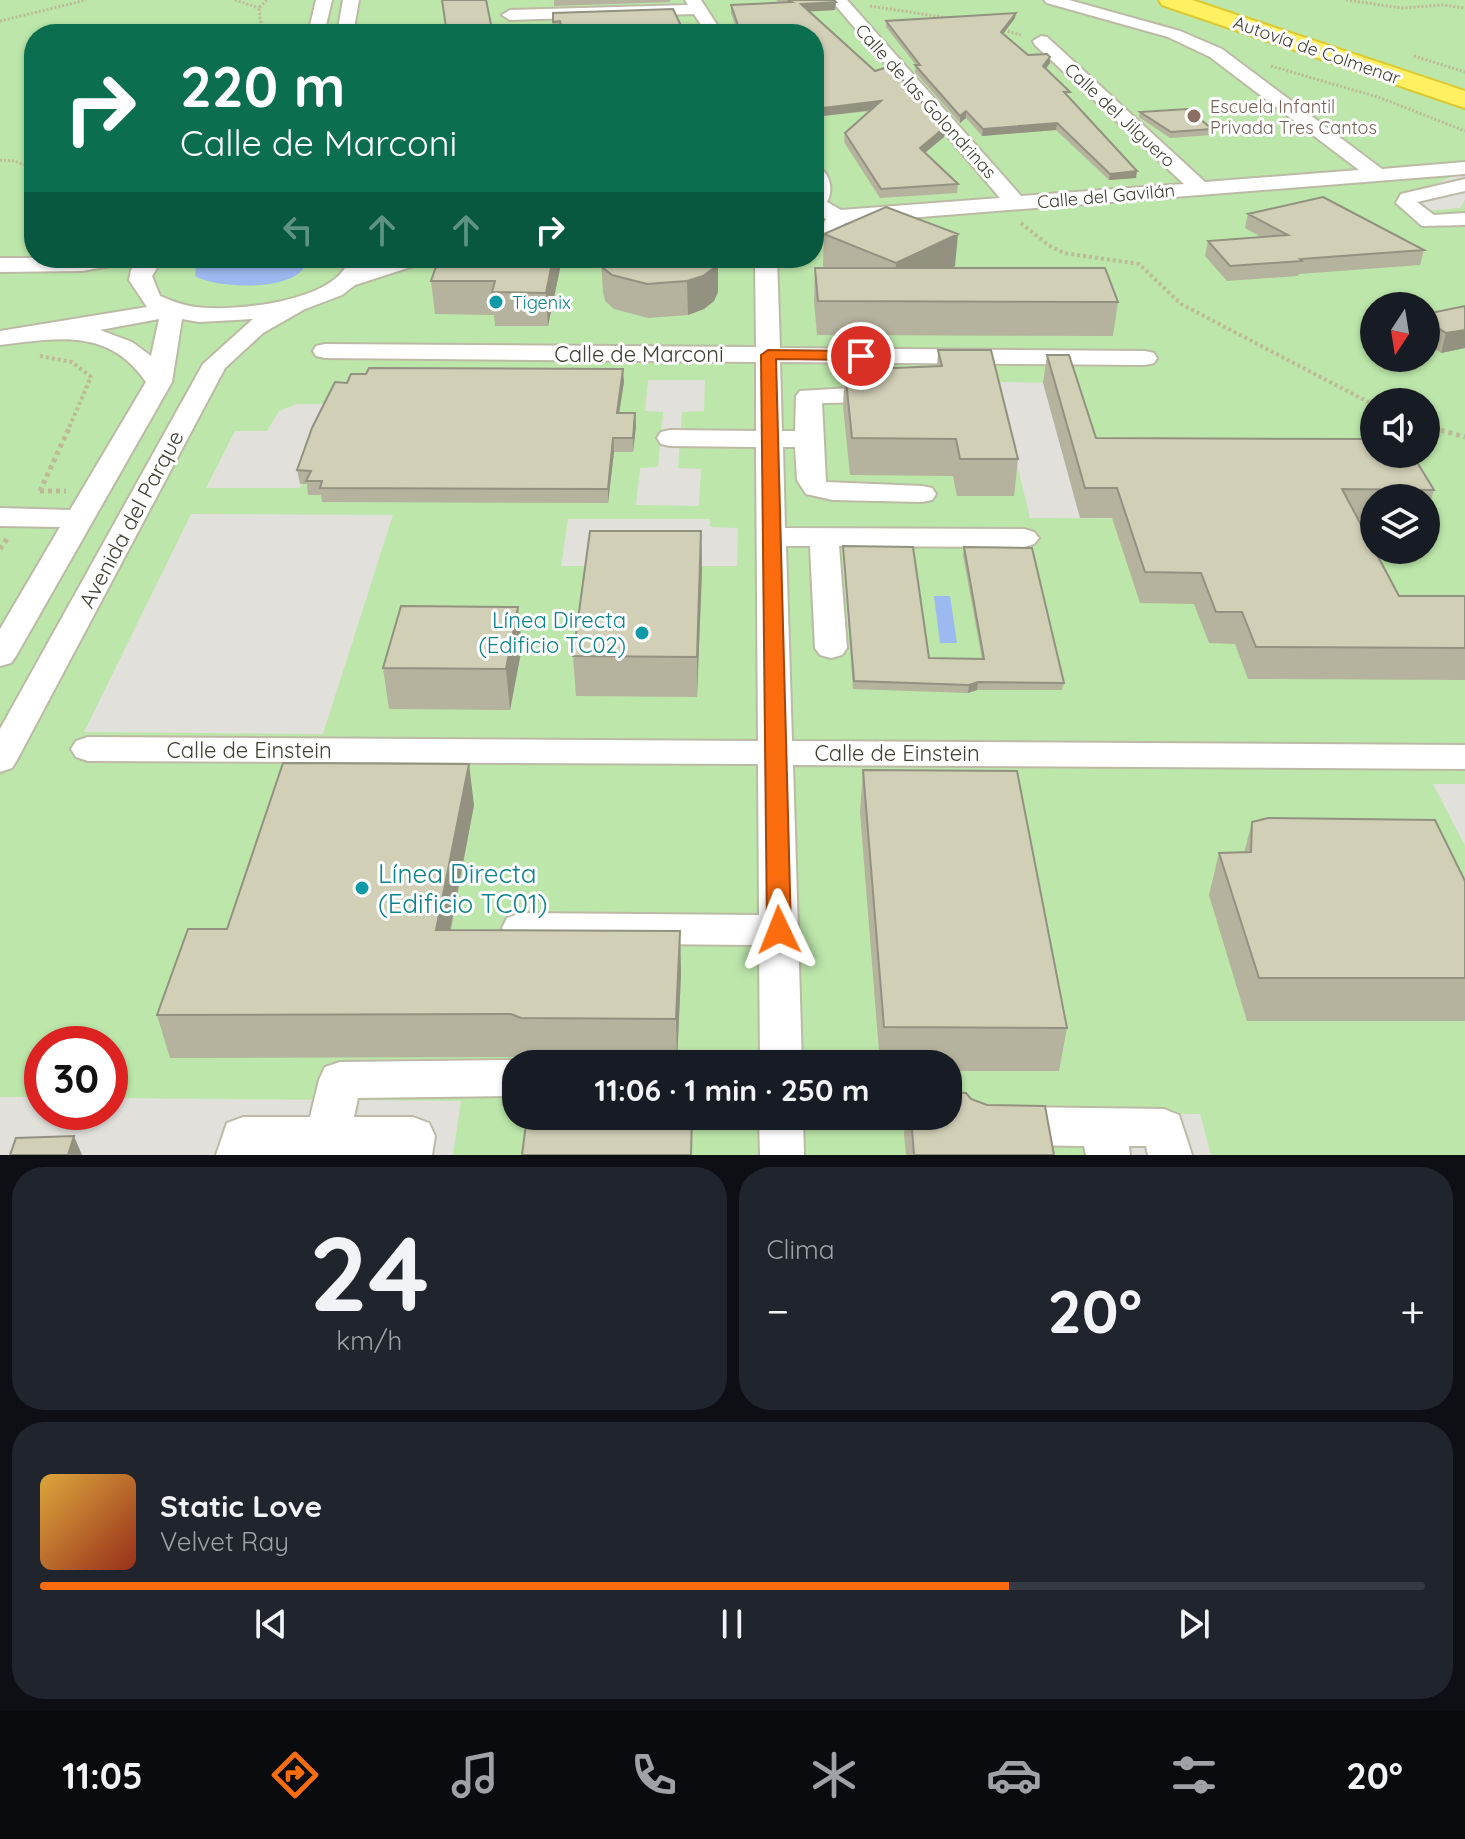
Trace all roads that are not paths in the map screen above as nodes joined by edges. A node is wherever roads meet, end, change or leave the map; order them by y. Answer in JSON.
{"nodes":[{"id":1,"x":324,"y":0,"type":"edge"},
{"id":2,"x":351,"y":0,"type":"edge"},
{"id":3,"x":1052,"y":0,"type":"edge"},
{"id":4,"x":1170,"y":0,"type":"edge"},
{"id":5,"x":1213,"y":0,"type":"edge"},
{"id":6,"x":839,"y":1,"type":"edge"},
{"id":7,"x":696,"y":4,"type":"edge"},
{"id":8,"x":504,"y":9,"type":"edge"},
{"id":9,"x":318,"y":24,"type":"edge"},
{"id":10,"x":347,"y":24,"type":"edge"},
{"id":11,"x":709,"y":24,"type":"edge"},
{"id":12,"x":1041,"y":41,"type":"road end"},
{"id":13,"x":1465,"y":84,"type":"edge"},
{"id":14,"x":1465,"y":100,"type":"edge"},
{"id":15,"x":1465,"y":168,"type":"edge"},
{"id":16,"x":1375,"y":173,"type":"junction"},
{"id":17,"x":1465,"y":185,"type":"edge"},
{"id":18,"x":1200,"y":188,"type":"junction"},
{"id":19,"x":1008,"y":204,"type":"junction"},
{"id":20,"x":824,"y":208,"type":"edge"},
{"id":21,"x":837,"y":217,"type":"junction"},
{"id":22,"x":1465,"y":219,"type":"edge"},
{"id":23,"x":824,"y":231,"type":"edge"},
{"id":24,"x":0,"y":265,"type":"edge"},
{"id":25,"x":24,"y":265,"type":"edge"},
{"id":26,"x":144,"y":268,"type":"edge"},
{"id":27,"x":358,"y":268,"type":"edge"},
{"id":28,"x":385,"y":268,"type":"edge"},
{"id":29,"x":766,"y":268,"type":"edge"},
{"id":30,"x":349,"y":280,"type":"junction"},
{"id":31,"x":295,"y":306,"type":"junction"},
{"id":32,"x":172,"y":309,"type":"junction"},
{"id":33,"x":62,"y":330,"type":"junction"},
{"id":34,"x":0,"y":338,"type":"edge"},
{"id":35,"x":325,"y":351,"type":"dead end"},
{"id":36,"x":768,"y":355,"type":"junction"},
{"id":37,"x":1145,"y":358,"type":"dead end"},
{"id":38,"x":159,"y":382,"type":"junction"},
{"id":39,"x":888,"y":394,"type":"edge"},
{"id":40,"x":670,"y":438,"type":"dead end"},
{"id":41,"x":770,"y":439,"type":"junction"},
{"id":42,"x":808,"y":439,"type":"junction"},
{"id":43,"x":922,"y":494,"type":"dead end"},
{"id":44,"x":11,"y":517,"type":"edge"},
{"id":45,"x":82,"y":519,"type":"junction"},
{"id":46,"x":771,"y":537,"type":"junction"},
{"id":47,"x":824,"y":538,"type":"junction"},
{"id":48,"x":1024,"y":538,"type":"dead end"},
{"id":49,"x":831,"y":648,"type":"dead end"},
{"id":50,"x":0,"y":656,"type":"edge"},
{"id":51,"x":88,"y":749,"type":"dead end"},
{"id":52,"x":776,"y":752,"type":"junction"},
{"id":53,"x":1465,"y":757,"type":"edge"},
{"id":54,"x":0,"y":760,"type":"edge"},
{"id":55,"x":521,"y":928,"type":"edge"},
{"id":56,"x":779,"y":930,"type":"junction"},
{"id":57,"x":781,"y":1050,"type":"edge"},
{"id":58,"x":502,"y":1078,"type":"edge"},
{"id":59,"x":981,"y":1126,"type":"edge"},
{"id":60,"x":781,"y":1130,"type":"edge"},
{"id":61,"x":1105,"y":1141,"type":"edge"},
{"id":62,"x":326,"y":1146,"type":"edge"},
{"id":63,"x":238,"y":1155,"type":"edge"},
{"id":64,"x":410,"y":1155,"type":"edge"},
{"id":65,"x":782,"y":1155,"type":"edge"},
{"id":66,"x":1170,"y":1155,"type":"edge"}],
"edges":[{"from":1,"to":9,"type":"street"},
{"from":2,"to":10,"type":"street"},
{"from":3,"to":16,"type":"street"},
{"from":4,"to":14,"type":"highway","name":"Autovía de Colmenar"},
{"from":5,"to":13,"type":"highway","name":"Autovía de Colmenar"},
{"from":6,"to":19,"type":"street","name":"Calle de las Golondrinas"},
{"from":7,"to":8,"type":"street"},
{"from":7,"to":11,"type":"street"},
{"from":12,"to":18,"type":"street","name":"Calle del Jilguero"},
{"from":15,"to":16,"type":"street","name":"Calle del Gavilán"},
{"from":16,"to":18,"type":"street","name":"Calle del Gavilán"},
{"from":17,"to":22,"type":"street"},
{"from":18,"to":19,"type":"street","name":"Calle del Gavilán"},
{"from":19,"to":21,"type":"street","name":"Calle del Gavilán"},
{"from":20,"to":21,"type":"street"},
{"from":21,"to":23,"type":"street"},
{"from":24,"to":25,"type":"street"},
{"from":26,"to":32,"type":"street"},
{"from":27,"to":30,"type":"street"},
{"from":28,"to":30,"type":"street"},
{"from":29,"to":36,"type":"street"},
{"from":30,"to":31,"type":"street"},
{"from":31,"to":32,"type":"street"},
{"from":31,"to":54,"type":"street","name":"Avenida del Parque"},
{"from":32,"to":33,"type":"street"},
{"from":32,"to":38,"type":"street","name":"Avenida del Parque"},
{"from":33,"to":34,"type":"street"},
{"from":33,"to":38,"type":"street"},
{"from":35,"to":36,"type":"street","name":"Calle de Marconi"},
{"from":36,"to":37,"type":"street","name":"Calle de Marconi"},
{"from":36,"to":41,"type":"street"},
{"from":38,"to":45,"type":"street","name":"Avenida del Parque"},
{"from":39,"to":42,"type":"street"},
{"from":40,"to":41,"type":"street"},
{"from":41,"to":42,"type":"street"},
{"from":41,"to":46,"type":"street"},
{"from":42,"to":43,"type":"street"},
{"from":44,"to":45,"type":"street"},
{"from":45,"to":50,"type":"street","name":"Avenida del Parque"},
{"from":46,"to":47,"type":"street"},
{"from":46,"to":52,"type":"street"},
{"from":47,"to":48,"type":"street"},
{"from":47,"to":49,"type":"street"},
{"from":51,"to":52,"type":"street","name":"Calle de Einstein"},
{"from":52,"to":53,"type":"street","name":"Calle de Einstein"},
{"from":52,"to":56,"type":"street"},
{"from":55,"to":56,"type":"street"},
{"from":56,"to":57,"type":"street"},
{"from":58,"to":62,"type":"street"},
{"from":59,"to":61,"type":"street"},
{"from":60,"to":65,"type":"street"},
{"from":61,"to":66,"type":"street"},
{"from":62,"to":63,"type":"street"},
{"from":62,"to":64,"type":"street"}]}
